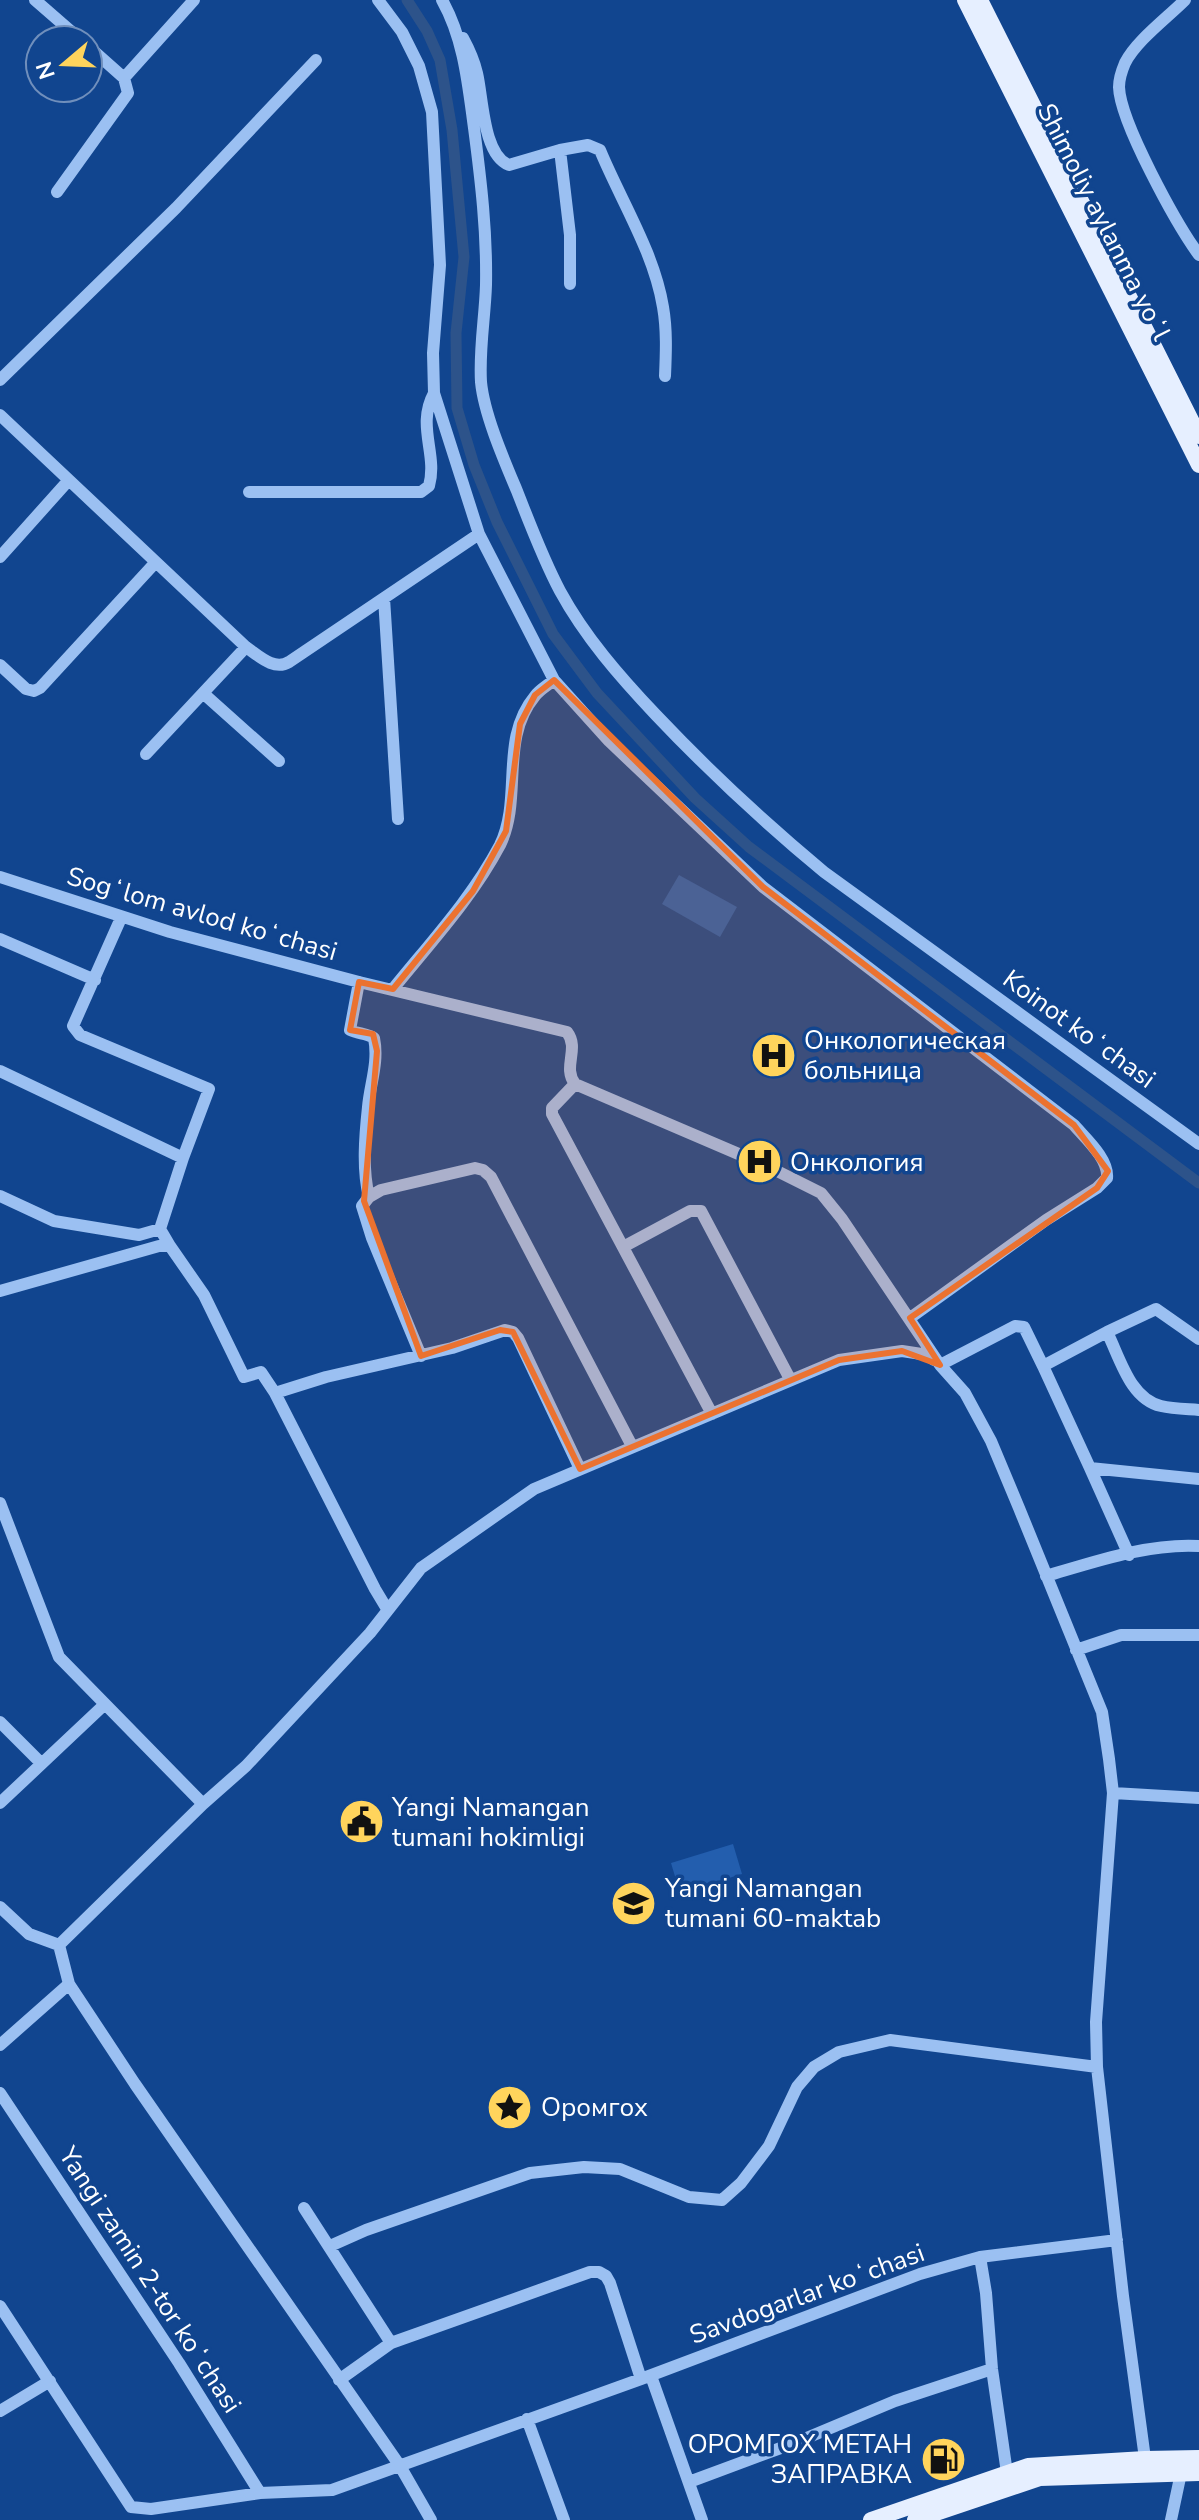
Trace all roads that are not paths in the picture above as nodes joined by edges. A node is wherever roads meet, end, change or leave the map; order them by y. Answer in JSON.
{"nodes":[{"id":1,"x":36,"y":0,"type":"edge"},
{"id":2,"x":194,"y":0,"type":"edge"},
{"id":3,"x":378,"y":0,"type":"edge"},
{"id":4,"x":442,"y":0,"type":"edge"},
{"id":5,"x":965,"y":0,"type":"edge"},
{"id":6,"x":980,"y":0,"type":"edge"},
{"id":7,"x":1185,"y":0,"type":"edge"},
{"id":8,"x":452,"y":19,"type":"junction"},
{"id":9,"x":63,"y":24,"type":"edge"},
{"id":10,"x":104,"y":60,"type":"edge"},
{"id":11,"x":316,"y":60,"type":"dead end"},
{"id":12,"x":124,"y":78,"type":"junction"},
{"id":13,"x":560,"y":150,"type":"junction"},
{"id":14,"x":1060,"y":173,"type":"junction"},
{"id":15,"x":57,"y":192,"type":"dead end"},
{"id":16,"x":1199,"y":255,"type":"edge"},
{"id":17,"x":570,"y":284,"type":"dead end"},
{"id":18,"x":665,"y":376,"type":"dead end"},
{"id":19,"x":0,"y":380,"type":"edge"},
{"id":20,"x":434,"y":393,"type":"junction"},
{"id":21,"x":0,"y":415,"type":"edge"},
{"id":22,"x":1199,"y":436,"type":"edge"},
{"id":23,"x":1199,"y":465,"type":"edge"},
{"id":24,"x":68,"y":481,"type":"junction"},
{"id":25,"x":249,"y":492,"type":"dead end"},
{"id":26,"x":479,"y":534,"type":"junction"},
{"id":27,"x":0,"y":557,"type":"edge"},
{"id":28,"x":155,"y":563,"type":"junction"},
{"id":29,"x":384,"y":598,"type":"junction"},
{"id":30,"x":246,"y":647,"type":"junction"},
{"id":31,"x":0,"y":665,"type":"edge"},
{"id":32,"x":554,"y":680,"type":"junction"},
{"id":33,"x":204,"y":694,"type":"junction"},
{"id":34,"x":146,"y":754,"type":"dead end"},
{"id":35,"x":279,"y":761,"type":"dead end"},
{"id":36,"x":398,"y":819,"type":"dead end"},
{"id":37,"x":0,"y":877,"type":"edge"},
{"id":38,"x":121,"y":918,"type":"junction"},
{"id":39,"x":0,"y":939,"type":"edge"},
{"id":40,"x":95,"y":980,"type":"junction"},
{"id":41,"x":359,"y":982,"type":"junction"},
{"id":42,"x":393,"y":989,"type":"junction"},
{"id":43,"x":0,"y":1071,"type":"edge"},
{"id":44,"x":575,"y":1084,"type":"junction"},
{"id":45,"x":1199,"y":1144,"type":"edge"},
{"id":46,"x":183,"y":1158,"type":"junction"},
{"id":47,"x":0,"y":1196,"type":"edge"},
{"id":48,"x":369,"y":1197,"type":"junction"},
{"id":49,"x":160,"y":1229,"type":"junction"},
{"id":50,"x":170,"y":1246,"type":"junction"},
{"id":51,"x":623,"y":1247,"type":"junction"},
{"id":52,"x":0,"y":1291,"type":"edge"},
{"id":53,"x":910,"y":1318,"type":"junction"},
{"id":54,"x":1107,"y":1332,"type":"junction"},
{"id":55,"x":1199,"y":1339,"type":"edge"},
{"id":56,"x":421,"y":1356,"type":"junction"},
{"id":57,"x":940,"y":1365,"type":"junction"},
{"id":58,"x":1043,"y":1366,"type":"junction"},
{"id":59,"x":790,"y":1379,"type":"junction"},
{"id":60,"x":275,"y":1393,"type":"junction"},
{"id":61,"x":1199,"y":1410,"type":"edge"},
{"id":62,"x":712,"y":1414,"type":"junction"},
{"id":63,"x":632,"y":1446,"type":"junction"},
{"id":64,"x":1090,"y":1468,"type":"junction"},
{"id":65,"x":580,"y":1469,"type":"junction"},
{"id":66,"x":1199,"y":1479,"type":"edge"},
{"id":67,"x":0,"y":1503,"type":"edge"},
{"id":68,"x":1199,"y":1546,"type":"edge"},
{"id":69,"x":1129,"y":1555,"type":"junction"},
{"id":70,"x":1046,"y":1576,"type":"junction"},
{"id":71,"x":387,"y":1609,"type":"junction"},
{"id":72,"x":1199,"y":1635,"type":"edge"},
{"id":73,"x":1076,"y":1650,"type":"junction"},
{"id":74,"x":104,"y":1705,"type":"junction"},
{"id":75,"x":0,"y":1722,"type":"edge"},
{"id":76,"x":41,"y":1763,"type":"junction"},
{"id":77,"x":1113,"y":1793,"type":"junction"},
{"id":78,"x":1199,"y":1798,"type":"edge"},
{"id":79,"x":0,"y":1803,"type":"edge"},
{"id":80,"x":203,"y":1804,"type":"junction"},
{"id":81,"x":0,"y":1907,"type":"edge"},
{"id":82,"x":59,"y":1945,"type":"junction"},
{"id":83,"x":69,"y":1984,"type":"junction"},
{"id":84,"x":0,"y":2045,"type":"edge"},
{"id":85,"x":1097,"y":2067,"type":"junction"},
{"id":86,"x":0,"y":2093,"type":"edge"},
{"id":87,"x":304,"y":2208,"type":"dead end"},
{"id":88,"x":1117,"y":2240,"type":"junction"},
{"id":89,"x":330,"y":2246,"type":"junction"},
{"id":90,"x":980,"y":2257,"type":"junction"},
{"id":91,"x":0,"y":2306,"type":"edge"},
{"id":92,"x":391,"y":2343,"type":"junction"},
{"id":93,"x":992,"y":2369,"type":"junction"},
{"id":94,"x":646,"y":2378,"type":"junction"},
{"id":95,"x":339,"y":2380,"type":"junction"},
{"id":96,"x":50,"y":2381,"type":"junction"},
{"id":97,"x":0,"y":2411,"type":"edge"},
{"id":98,"x":527,"y":2419,"type":"junction"},
{"id":99,"x":1199,"y":2458,"type":"edge"},
{"id":100,"x":400,"y":2466,"type":"junction"},
{"id":101,"x":1146,"y":2466,"type":"junction"},
{"id":102,"x":1007,"y":2473,"type":"junction"},
{"id":103,"x":1181,"y":2473,"type":"junction"},
{"id":104,"x":1199,"y":2473,"type":"edge"},
{"id":105,"x":689,"y":2482,"type":"junction"},
{"id":106,"x":260,"y":2493,"type":"junction"},
{"id":107,"x":921,"y":2515,"type":"edge"},
{"id":108,"x":431,"y":2520,"type":"edge"},
{"id":109,"x":564,"y":2520,"type":"edge"},
{"id":110,"x":702,"y":2520,"type":"edge"},
{"id":111,"x":871,"y":2520,"type":"edge"},
{"id":112,"x":1171,"y":2520,"type":"edge"}],
"edges":[{"from":1,"to":9,"type":"street"},
{"from":2,"to":12,"type":"street"},
{"from":3,"to":20,"type":"street"},
{"from":4,"to":8,"type":"street"},
{"from":5,"to":14,"type":"main road","name":"Shimoliy aylanma yoʻl"},
{"from":6,"to":14,"type":"main road","name":"Shimoliy aylanma yoʻl"},
{"from":7,"to":16,"type":"street"},
{"from":8,"to":13,"type":"street"},
{"from":8,"to":45,"type":"street","name":"Koinot koʻchasi"},
{"from":10,"to":12,"type":"street"},
{"from":11,"to":19,"type":"street"},
{"from":12,"to":15,"type":"street"},
{"from":13,"to":17,"type":"street"},
{"from":13,"to":18,"type":"street"},
{"from":14,"to":22,"type":"main road","name":"Shimoliy aylanma yoʻl"},
{"from":14,"to":23,"type":"main road","name":"Shimoliy aylanma yoʻl"},
{"from":20,"to":25,"type":"street"},
{"from":20,"to":26,"type":"street"},
{"from":21,"to":24,"type":"street"},
{"from":24,"to":27,"type":"street"},
{"from":24,"to":28,"type":"street"},
{"from":26,"to":29,"type":"street"},
{"from":26,"to":32,"type":"street"},
{"from":28,"to":30,"type":"street"},
{"from":28,"to":31,"type":"street"},
{"from":29,"to":30,"type":"street"},
{"from":29,"to":36,"type":"street"},
{"from":30,"to":33,"type":"street"},
{"from":32,"to":42,"type":"street"},
{"from":32,"to":53,"type":"street"},
{"from":33,"to":34,"type":"street"},
{"from":33,"to":35,"type":"street"},
{"from":37,"to":38,"type":"street","name":"Sogʻlom avlod koʻchasi"},
{"from":38,"to":40,"type":"street"},
{"from":38,"to":41,"type":"street","name":"Sogʻlom avlod koʻchasi"},
{"from":39,"to":40,"type":"street"},
{"from":40,"to":46,"type":"street"},
{"from":41,"to":42,"type":"street","name":"Sogʻlom avlod koʻchasi"},
{"from":41,"to":48,"type":"street"},
{"from":42,"to":44,"type":"street","name":"Sogʻlom avlod koʻchasi"},
{"from":43,"to":46,"type":"street"},
{"from":44,"to":51,"type":"street"},
{"from":44,"to":53,"type":"street"},
{"from":46,"to":49,"type":"street"},
{"from":47,"to":49,"type":"street"},
{"from":48,"to":56,"type":"street"},
{"from":48,"to":63,"type":"street"},
{"from":49,"to":50,"type":"street"},
{"from":50,"to":52,"type":"street"},
{"from":50,"to":60,"type":"street"},
{"from":51,"to":59,"type":"street"},
{"from":51,"to":62,"type":"street"},
{"from":53,"to":57,"type":"street"},
{"from":54,"to":55,"type":"street"},
{"from":54,"to":58,"type":"street"},
{"from":54,"to":61,"type":"street"},
{"from":56,"to":60,"type":"street"},
{"from":56,"to":65,"type":"street"},
{"from":57,"to":58,"type":"street"},
{"from":57,"to":59,"type":"street"},
{"from":57,"to":70,"type":"street"},
{"from":58,"to":64,"type":"street"},
{"from":59,"to":62,"type":"street"},
{"from":60,"to":71,"type":"street"},
{"from":62,"to":63,"type":"street"},
{"from":63,"to":65,"type":"street"},
{"from":64,"to":66,"type":"street"},
{"from":64,"to":69,"type":"street"},
{"from":65,"to":71,"type":"street"},
{"from":67,"to":74,"type":"street"},
{"from":68,"to":69,"type":"street"},
{"from":69,"to":70,"type":"street"},
{"from":70,"to":73,"type":"street"},
{"from":71,"to":80,"type":"street"},
{"from":72,"to":73,"type":"street"},
{"from":73,"to":77,"type":"street"},
{"from":74,"to":76,"type":"street"},
{"from":74,"to":80,"type":"street"},
{"from":75,"to":76,"type":"street"},
{"from":76,"to":79,"type":"street"},
{"from":77,"to":78,"type":"street"},
{"from":77,"to":85,"type":"street"},
{"from":80,"to":82,"type":"street"},
{"from":81,"to":82,"type":"street"},
{"from":82,"to":83,"type":"street"},
{"from":83,"to":84,"type":"street"},
{"from":83,"to":95,"type":"street"},
{"from":85,"to":88,"type":"street"},
{"from":85,"to":89,"type":"street"},
{"from":86,"to":106,"type":"street","name":"Yangi zamin 2-tor koʻchasi"},
{"from":87,"to":89,"type":"street"},
{"from":88,"to":90,"type":"street","name":"Savdogarlar koʻchasi"},
{"from":88,"to":101,"type":"street"},
{"from":89,"to":92,"type":"street"},
{"from":90,"to":93,"type":"street"},
{"from":90,"to":94,"type":"street","name":"Savdogarlar koʻchasi"},
{"from":91,"to":96,"type":"street"},
{"from":92,"to":94,"type":"street"},
{"from":92,"to":95,"type":"street"},
{"from":93,"to":102,"type":"street"},
{"from":93,"to":105,"type":"street"},
{"from":94,"to":98,"type":"street","name":"Savdogarlar koʻchasi"},
{"from":94,"to":105,"type":"street"},
{"from":95,"to":100,"type":"street"},
{"from":96,"to":97,"type":"street"},
{"from":96,"to":106,"type":"street","name":"Savdogarlar koʻchasi"},
{"from":98,"to":100,"type":"street","name":"Savdogarlar koʻchasi"},
{"from":98,"to":109,"type":"street"},
{"from":99,"to":101,"type":"main road"},
{"from":100,"to":106,"type":"street","name":"Savdogarlar koʻchasi"},
{"from":100,"to":108,"type":"street"},
{"from":101,"to":102,"type":"main road"},
{"from":101,"to":103,"type":"main road"},
{"from":101,"to":107,"type":"main road"},
{"from":102,"to":107,"type":"main road"},
{"from":103,"to":104,"type":"main road"},
{"from":103,"to":112,"type":"street"},
{"from":105,"to":110,"type":"street"},
{"from":107,"to":111,"type":"main road"}]}
